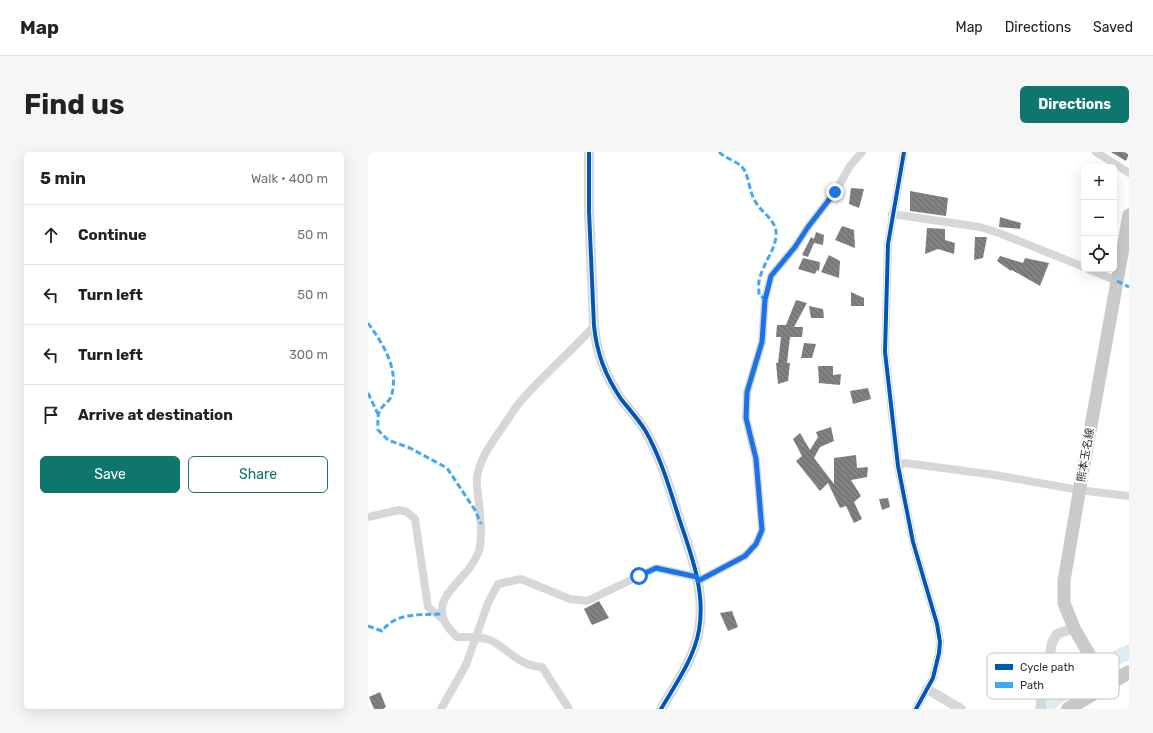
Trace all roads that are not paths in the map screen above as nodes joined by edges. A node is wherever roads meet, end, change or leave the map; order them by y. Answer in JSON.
{"nodes":[{"id":1,"x":589,"y":152,"type":"edge"},
{"id":2,"x":862,"y":152,"type":"edge"},
{"id":3,"x":904,"y":152,"type":"edge"},
{"id":4,"x":1096,"y":152,"type":"edge"},
{"id":5,"x":1129,"y":173,"type":"edge"},
{"id":6,"x":892,"y":214,"type":"junction"},
{"id":7,"x":1129,"y":215,"type":"edge"},
{"id":8,"x":1081,"y":267,"type":"edge"},
{"id":9,"x":1095,"y":272,"type":"edge"},
{"id":10,"x":1117,"y":281,"type":"junction"},
{"id":11,"x":594,"y":326,"type":"junction"},
{"id":12,"x":898,"y":466,"type":"junction"},
{"id":13,"x":1079,"y":490,"type":"junction"},
{"id":14,"x":1129,"y":496,"type":"edge"},
{"id":15,"x":368,"y":516,"type":"edge"},
{"id":16,"x":698,"y":579,"type":"junction"},
{"id":17,"x":444,"y":620,"type":"junction"},
{"id":18,"x":1074,"y":628,"type":"junction"},
{"id":19,"x":476,"y":638,"type":"junction"},
{"id":20,"x":1050,"y":653,"type":"edge"},
{"id":21,"x":1088,"y":653,"type":"edge"},
{"id":22,"x":1129,"y":672,"type":"edge"},
{"id":23,"x":1119,"y":678,"type":"edge"},
{"id":24,"x":926,"y":689,"type":"junction"},
{"id":25,"x":1085,"y":699,"type":"edge"},
{"id":26,"x":441,"y":709,"type":"edge"},
{"id":27,"x":568,"y":709,"type":"edge"},
{"id":28,"x":661,"y":709,"type":"edge"},
{"id":29,"x":916,"y":709,"type":"edge"},
{"id":30,"x":961,"y":709,"type":"edge"},
{"id":31,"x":1068,"y":709,"type":"edge"}],
"edges":[{"from":1,"to":11,"type":"street"},
{"from":2,"to":16,"type":"street"},
{"from":3,"to":6,"type":"street"},
{"from":4,"to":5,"type":"street"},
{"from":6,"to":8,"type":"street"},
{"from":6,"to":12,"type":"street"},
{"from":7,"to":10,"type":"main road","name":"熊本玉名線"},
{"from":9,"to":10,"type":"street"},
{"from":10,"to":13,"type":"main road","name":"熊本玉名線"},
{"from":11,"to":16,"type":"street"},
{"from":11,"to":17,"type":"street"},
{"from":12,"to":13,"type":"street"},
{"from":12,"to":24,"type":"street"},
{"from":13,"to":14,"type":"street"},
{"from":13,"to":18,"type":"main road","name":"熊本玉名線"},
{"from":15,"to":17,"type":"street"},
{"from":16,"to":19,"type":"street"},
{"from":16,"to":28,"type":"street"},
{"from":17,"to":19,"type":"street"},
{"from":18,"to":20,"type":"street"},
{"from":18,"to":21,"type":"main road","name":"熊本玉名線"},
{"from":19,"to":26,"type":"street"},
{"from":19,"to":27,"type":"street"},
{"from":22,"to":23,"type":"highway"},
{"from":24,"to":29,"type":"street"},
{"from":24,"to":30,"type":"street"},
{"from":25,"to":31,"type":"highway"}]}
